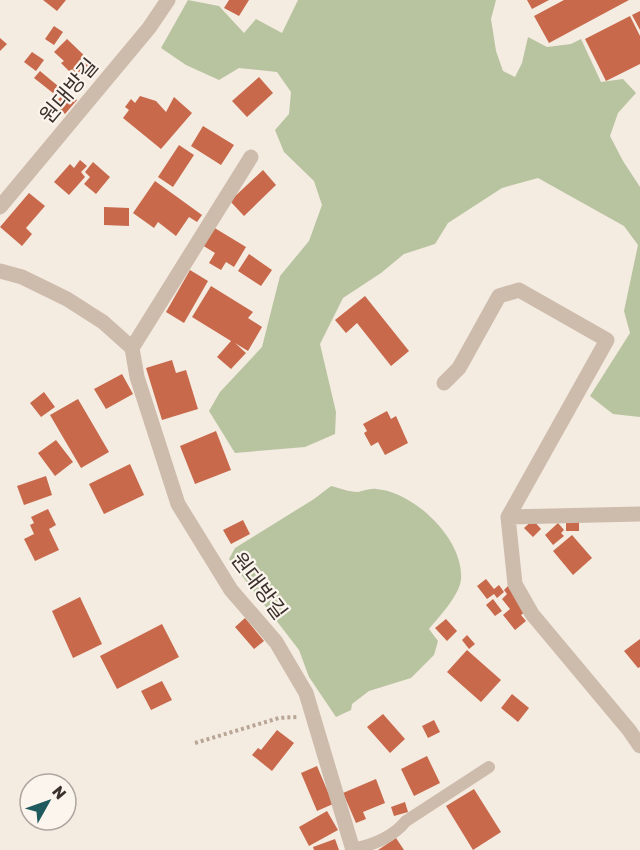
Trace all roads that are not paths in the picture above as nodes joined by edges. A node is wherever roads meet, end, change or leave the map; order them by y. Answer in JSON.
{"nodes":[{"id":1,"x":168,"y":0,"type":"edge"},
{"id":2,"x":251,"y":157,"type":"dead end"},
{"id":3,"x":0,"y":207,"type":"edge"},
{"id":4,"x":0,"y":271,"type":"edge"},
{"id":5,"x":132,"y":348,"type":"junction"},
{"id":6,"x":444,"y":383,"type":"dead end"},
{"id":7,"x":640,"y":514,"type":"edge"},
{"id":8,"x":508,"y":517,"type":"junction"},
{"id":9,"x":635,"y":726,"type":"edge"},
{"id":10,"x":640,"y":746,"type":"edge"},
{"id":11,"x":489,"y":767,"type":"dead end"},
{"id":12,"x":352,"y":850,"type":"edge"}],
"edges":[{"from":1,"to":3,"type":"street","name":"원대방길"},
{"from":2,"to":5,"type":"street"},
{"from":4,"to":5,"type":"street"},
{"from":5,"to":12,"type":"street","name":"원대방길"},
{"from":6,"to":8,"type":"street"},
{"from":7,"to":8,"type":"street"},
{"from":8,"to":9,"type":"street"},
{"from":9,"to":10,"type":"street"},
{"from":11,"to":12,"type":"lane"}]}
